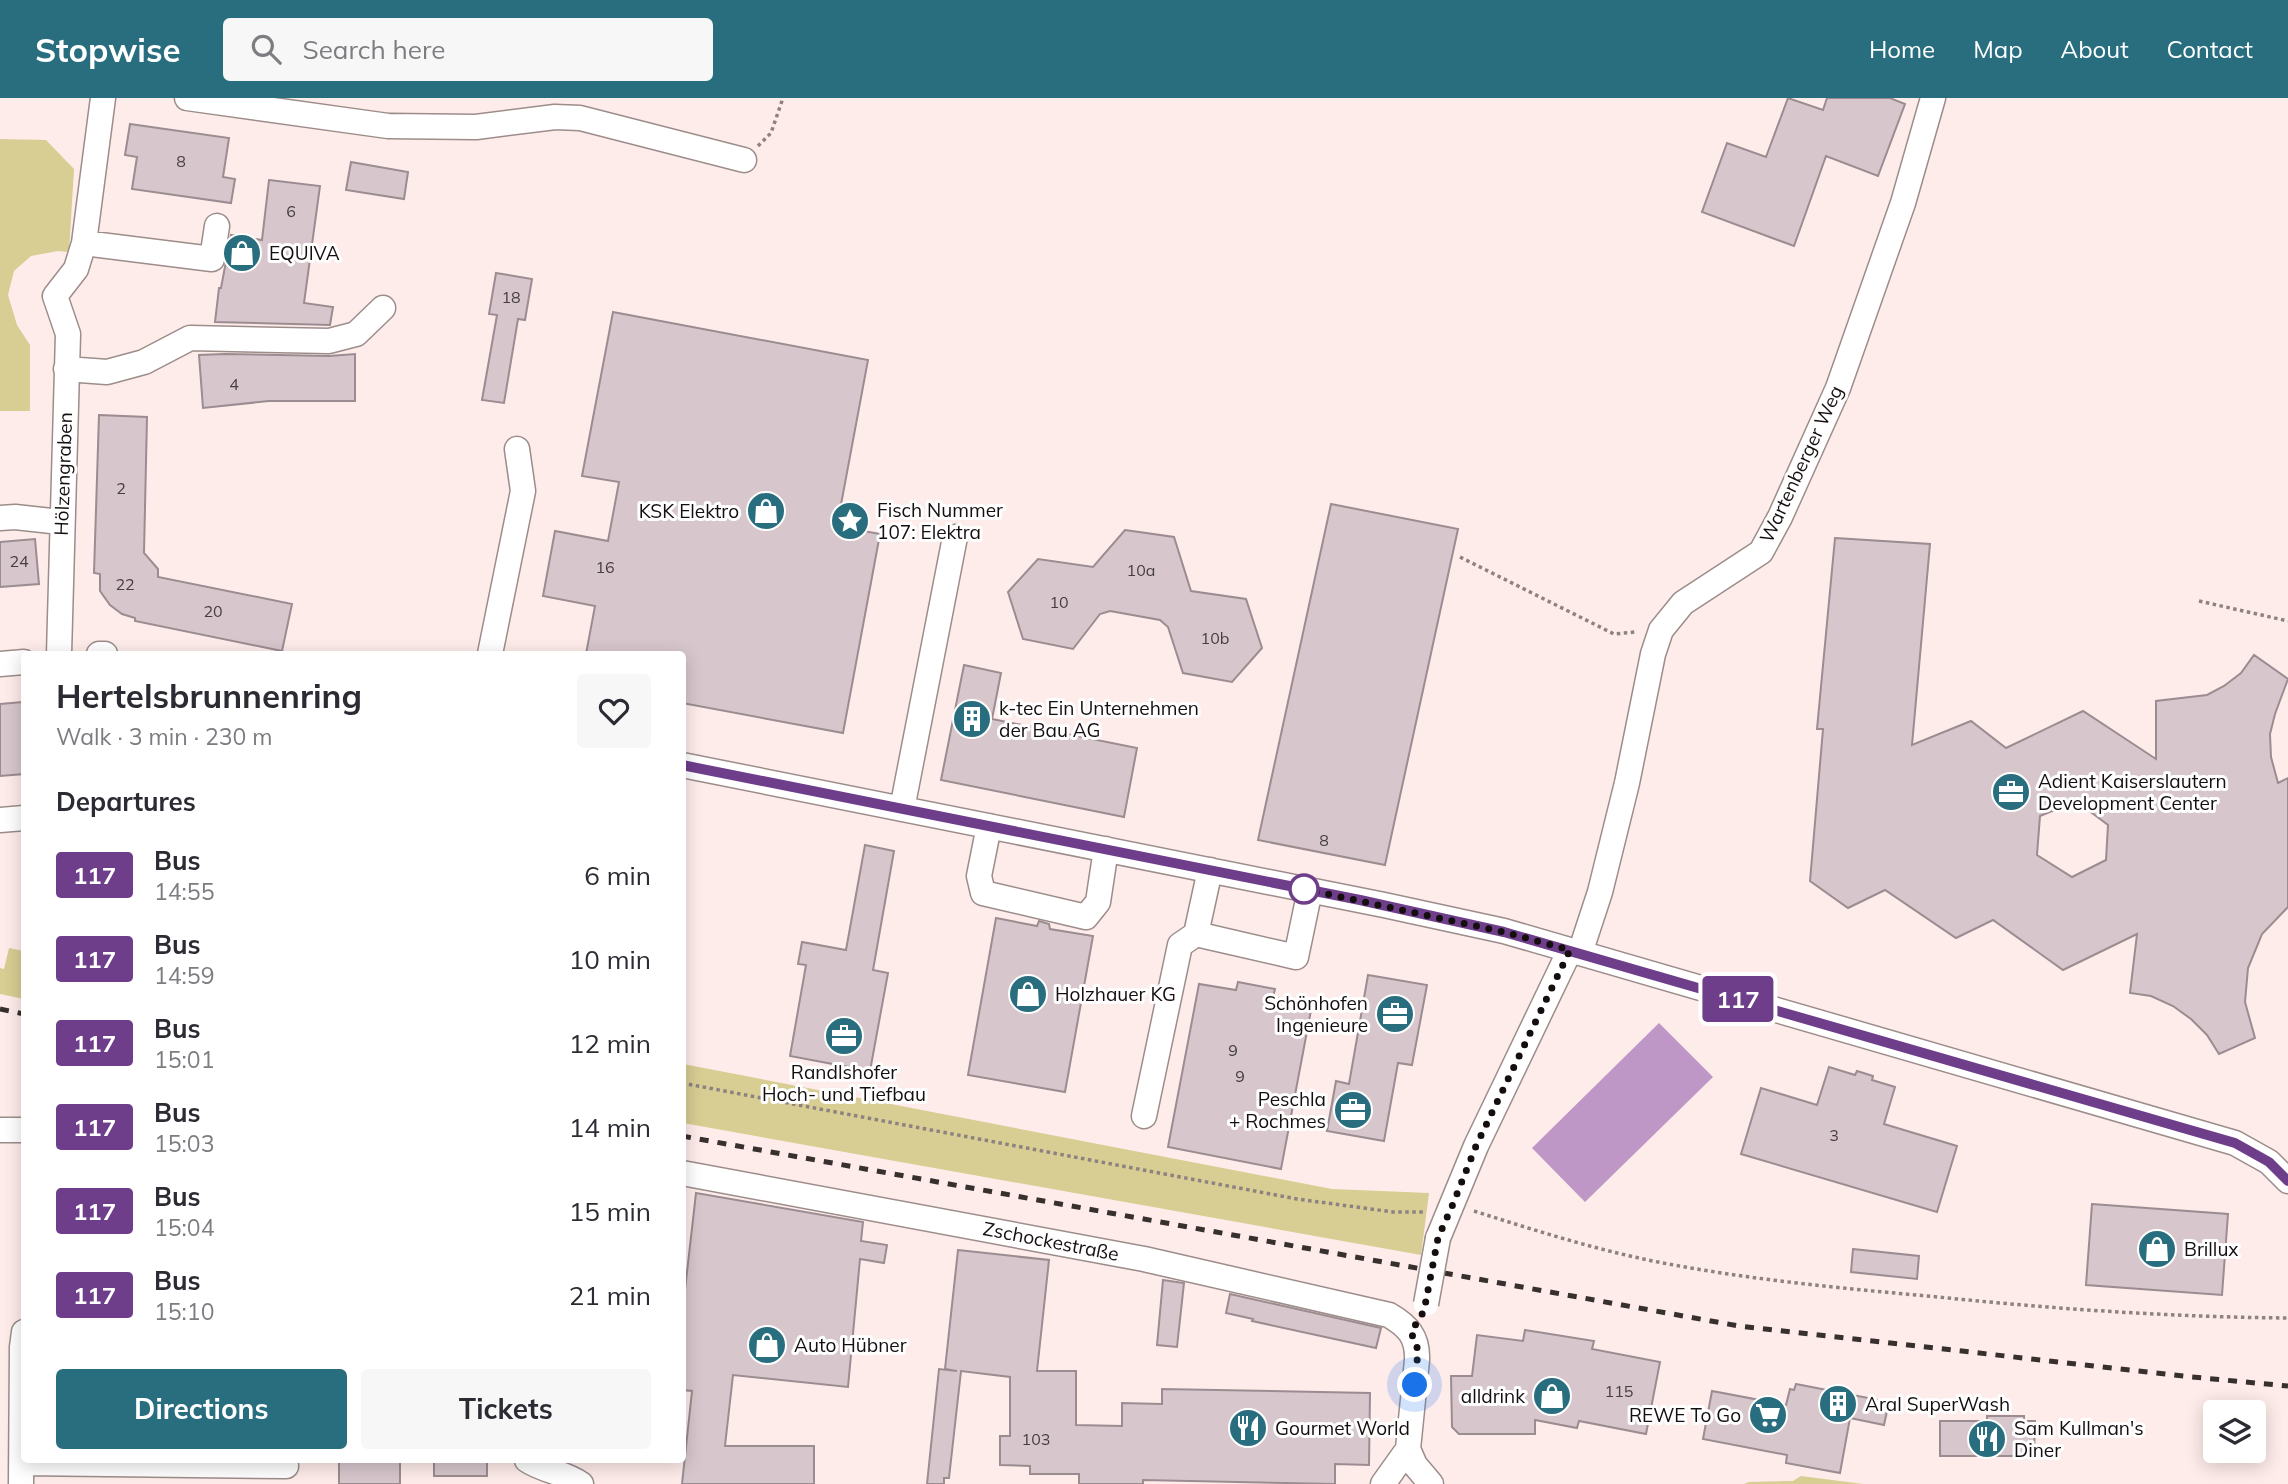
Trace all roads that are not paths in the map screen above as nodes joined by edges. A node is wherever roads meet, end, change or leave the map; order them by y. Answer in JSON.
{"nodes":[{"id":1,"x":103,"y":98,"type":"edge"},
{"id":2,"x":187,"y":98,"type":"edge"},
{"id":3,"x":1933,"y":98,"type":"edge"},
{"id":4,"x":744,"y":160,"type":"road end"},
{"id":5,"x":217,"y":226,"type":"dead end"},
{"id":6,"x":85,"y":243,"type":"junction"},
{"id":7,"x":383,"y":308,"type":"dead end"},
{"id":8,"x":66,"y":369,"type":"junction"},
{"id":9,"x":517,"y":449,"type":"dead end"},
{"id":10,"x":0,"y":518,"type":"edge"},
{"id":11,"x":61,"y":522,"type":"junction"},
{"id":12,"x":955,"y":537,"type":"dead end"},
{"id":13,"x":59,"y":651,"type":"edge"},
{"id":14,"x":491,"y":651,"type":"edge"},
{"id":15,"x":21,"y":662,"type":"edge"},
{"id":16,"x":0,"y":664,"type":"edge"},
{"id":17,"x":686,"y":766,"type":"edge"},
{"id":18,"x":902,"y":809,"type":"junction"},
{"id":19,"x":21,"y":818,"type":"edge"},
{"id":20,"x":0,"y":820,"type":"edge"},
{"id":21,"x":989,"y":826,"type":"junction"},
{"id":22,"x":1106,"y":849,"type":"junction"},
{"id":23,"x":1210,"y":870,"type":"junction"},
{"id":24,"x":1310,"y":890,"type":"junction"},
{"id":25,"x":1196,"y":934,"type":"junction"},
{"id":26,"x":1575,"y":952,"type":"junction"},
{"id":27,"x":1144,"y":1116,"type":"dead end"},
{"id":28,"x":0,"y":1130,"type":"edge"},
{"id":29,"x":21,"y":1130,"type":"edge"},
{"id":30,"x":686,"y":1174,"type":"edge"},
{"id":31,"x":2288,"y":1181,"type":"edge"},
{"id":32,"x":1411,"y":1332,"type":"junction"},
{"id":33,"x":1408,"y":1449,"type":"junction"},
{"id":34,"x":532,"y":1463,"type":"edge"},
{"id":35,"x":286,"y":1470,"type":"edge"},
{"id":36,"x":22,"y":1474,"type":"edge"},
{"id":37,"x":581,"y":1484,"type":"edge"},
{"id":38,"x":1383,"y":1484,"type":"edge"},
{"id":39,"x":1431,"y":1484,"type":"edge"}],
"edges":[{"from":1,"to":6,"type":"street"},
{"from":2,"to":4,"type":"street"},
{"from":3,"to":26,"type":"street","name":"Wartenberger Weg"},
{"from":5,"to":6,"type":"street"},
{"from":6,"to":8,"type":"street","name":"Hölzengraben"},
{"from":7,"to":8,"type":"street"},
{"from":8,"to":11,"type":"street","name":"Hölzengraben"},
{"from":9,"to":14,"type":"street"},
{"from":10,"to":11,"type":"street"},
{"from":11,"to":13,"type":"street","name":"Hölzengraben"},
{"from":12,"to":18,"type":"street"},
{"from":15,"to":16,"type":"street"},
{"from":17,"to":18,"type":"street"},
{"from":18,"to":21,"type":"street"},
{"from":19,"to":20,"type":"street"},
{"from":21,"to":22,"type":"street"},
{"from":21,"to":22,"type":"street"},
{"from":22,"to":23,"type":"street"},
{"from":23,"to":24,"type":"street"},
{"from":23,"to":25,"type":"street"},
{"from":24,"to":25,"type":"street"},
{"from":24,"to":26,"type":"street"},
{"from":25,"to":27,"type":"street"},
{"from":26,"to":31,"type":"street"},
{"from":26,"to":32,"type":"street","name":"Wartenberger Weg","bridge":true},
{"from":28,"to":29,"type":"street"},
{"from":30,"to":32,"type":"street","name":"Zschockestraße"},
{"from":32,"to":33,"type":"street"},
{"from":33,"to":38,"type":"street"},
{"from":33,"to":39,"type":"street"},
{"from":34,"to":37,"type":"street"},
{"from":35,"to":36,"type":"street"}]}
